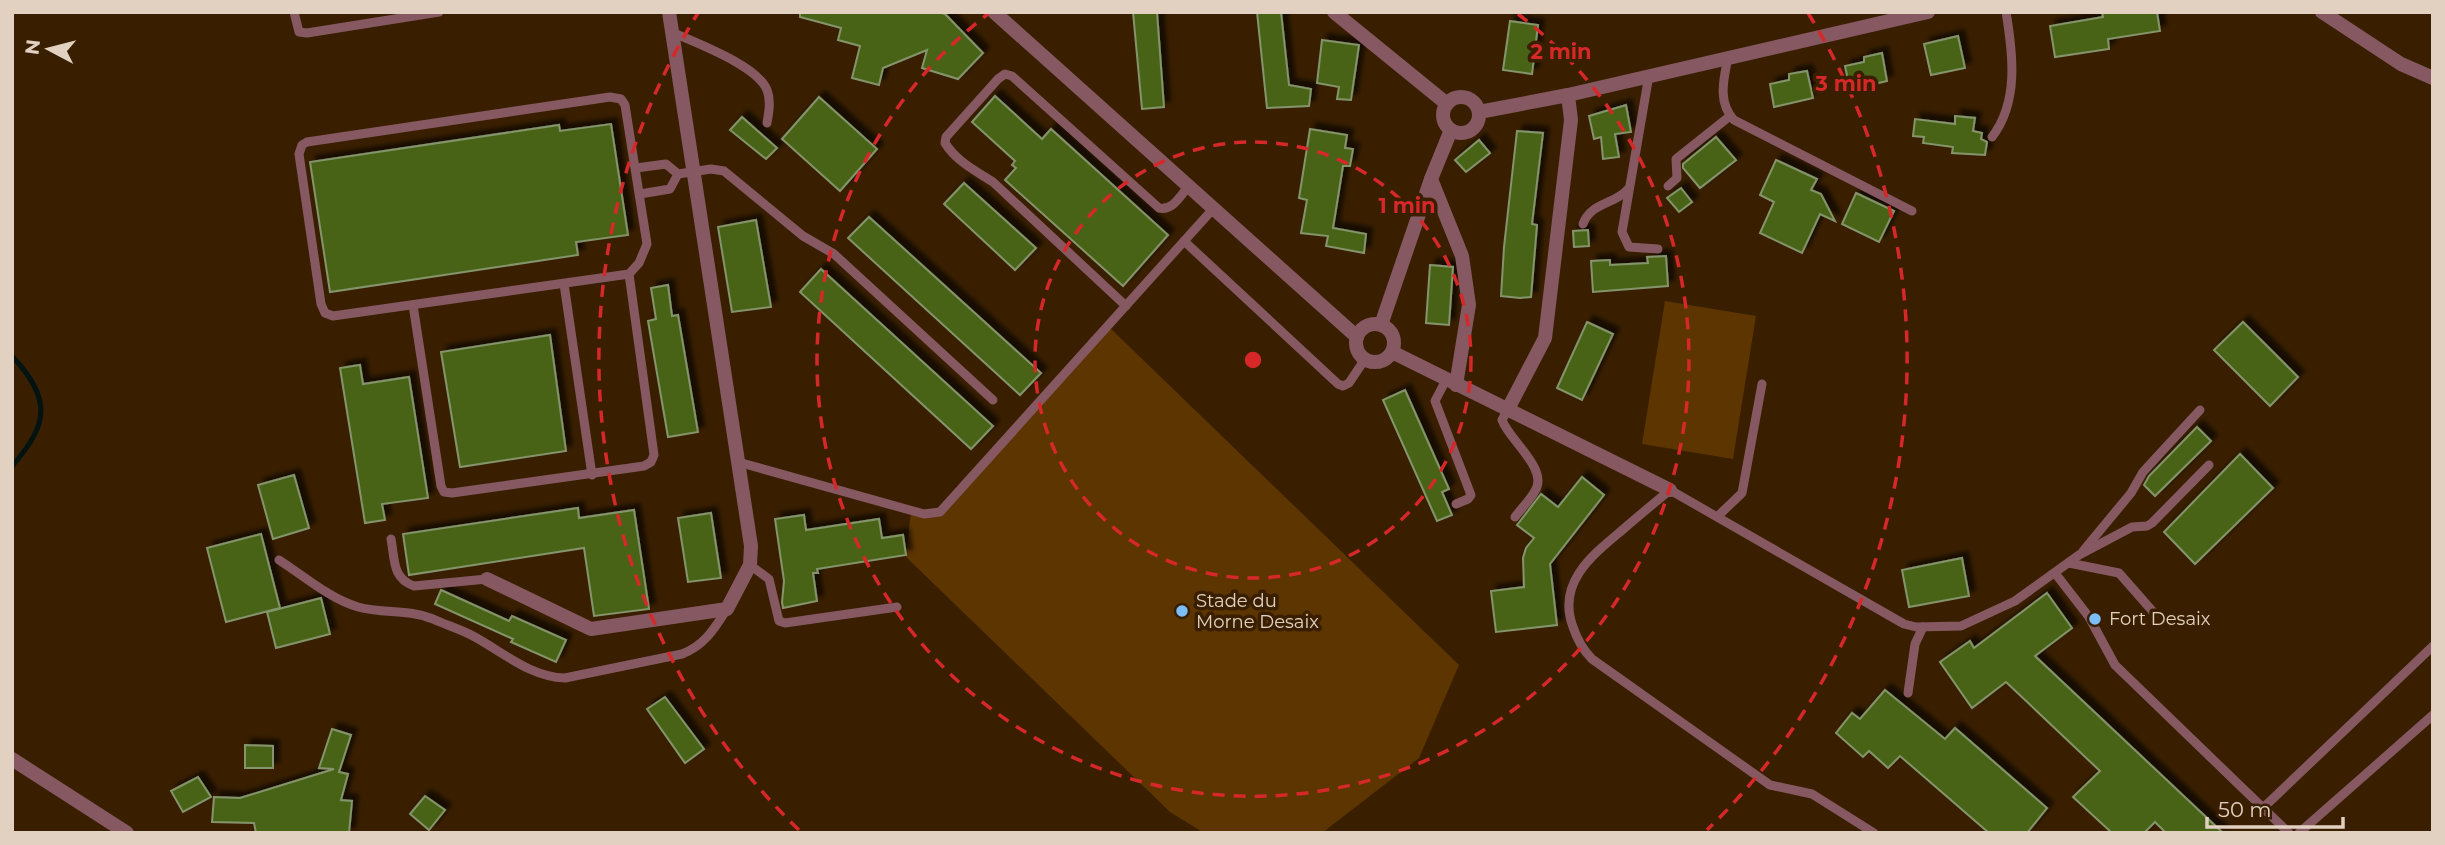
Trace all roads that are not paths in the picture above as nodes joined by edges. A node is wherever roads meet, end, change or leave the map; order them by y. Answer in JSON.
{"nodes":[{"id":1,"x":294,"y":12,"type":"edge"},
{"id":2,"x":439,"y":12,"type":"edge"},
{"id":3,"x":668,"y":12,"type":"edge"},
{"id":4,"x":994,"y":12,"type":"edge"},
{"id":5,"x":1334,"y":12,"type":"edge"},
{"id":6,"x":1928,"y":12,"type":"edge"},
{"id":7,"x":2007,"y":12,"type":"edge"},
{"id":8,"x":2322,"y":12,"type":"edge"},
{"id":9,"x":386,"y":16,"type":"edge"},
{"id":10,"x":672,"y":32,"type":"junction"},
{"id":11,"x":1728,"y":57,"type":"junction"},
{"id":12,"x":1649,"y":75,"type":"junction"},
{"id":13,"x":2433,"y":78,"type":"edge"},
{"id":14,"x":1568,"y":95,"type":"junction"},
{"id":15,"x":1447,"y":104,"type":"junction"},
{"id":16,"x":1479,"y":112,"type":"junction"},
{"id":17,"x":1730,"y":117,"type":"junction"},
{"id":18,"x":767,"y":123,"type":"dead end"},
{"id":19,"x":1451,"y":130,"type":"junction"},
{"id":20,"x":1992,"y":137,"type":"dead end"},
{"id":21,"x":636,"y":168,"type":"junction"},
{"id":22,"x":685,"y":173,"type":"junction"},
{"id":23,"x":1431,"y":178,"type":"junction"},
{"id":24,"x":1668,"y":186,"type":"dead end"},
{"id":25,"x":1188,"y":187,"type":"junction"},
{"id":26,"x":1630,"y":187,"type":"junction"},
{"id":27,"x":640,"y":194,"type":"junction"},
{"id":28,"x":1213,"y":209,"type":"junction"},
{"id":29,"x":1912,"y":211,"type":"dead end"},
{"id":30,"x":1583,"y":224,"type":"dead end"},
{"id":31,"x":1184,"y":241,"type":"junction"},
{"id":32,"x":1658,"y":249,"type":"dead end"},
{"id":33,"x":629,"y":274,"type":"junction"},
{"id":34,"x":564,"y":284,"type":"junction"},
{"id":35,"x":413,"y":305,"type":"junction"},
{"id":36,"x":1126,"y":306,"type":"junction"},
{"id":37,"x":1381,"y":325,"type":"junction"},
{"id":38,"x":1357,"y":337,"type":"junction"},
{"id":39,"x":1392,"y":352,"type":"junction"},
{"id":40,"x":1365,"y":359,"type":"junction"},
{"id":41,"x":1451,"y":383,"type":"junction"},
{"id":42,"x":1762,"y":384,"type":"dead end"},
{"id":43,"x":993,"y":400,"type":"dead end"},
{"id":44,"x":1508,"y":409,"type":"junction"},
{"id":45,"x":2200,"y":410,"type":"dead end"},
{"id":46,"x":738,"y":462,"type":"junction"},
{"id":47,"x":2209,"y":466,"type":"dead end"},
{"id":48,"x":592,"y":475,"type":"junction"},
{"id":49,"x":1670,"y":490,"type":"junction"},
{"id":50,"x":1456,"y":504,"type":"dead end"},
{"id":51,"x":1718,"y":516,"type":"junction"},
{"id":52,"x":1514,"y":517,"type":"dead end"},
{"id":53,"x":391,"y":539,"type":"dead end"},
{"id":54,"x":2079,"y":555,"type":"junction"},
{"id":55,"x":279,"y":560,"type":"dead end"},
{"id":56,"x":2069,"y":563,"type":"junction"},
{"id":57,"x":750,"y":565,"type":"junction"},
{"id":58,"x":2055,"y":573,"type":"junction"},
{"id":59,"x":487,"y":579,"type":"joint"},
{"id":60,"x":897,"y":607,"type":"dead end"},
{"id":61,"x":727,"y":609,"type":"junction"},
{"id":62,"x":2155,"y":614,"type":"dead end"},
{"id":63,"x":1923,"y":627,"type":"junction"},
{"id":64,"x":2433,"y":646,"type":"edge"},
{"id":65,"x":1908,"y":693,"type":"dead end"},
{"id":66,"x":2433,"y":715,"type":"edge"},
{"id":67,"x":12,"y":759,"type":"edge"},
{"id":68,"x":2263,"y":808,"type":"junction"},
{"id":69,"x":127,"y":833,"type":"edge"},
{"id":70,"x":1874,"y":833,"type":"edge"},
{"id":71,"x":2289,"y":833,"type":"edge"},
{"id":72,"x":2299,"y":833,"type":"edge"}],
"edges":[{"from":1,"to":9,"type":"lane"},
{"from":2,"to":9,"type":"lane"},
{"from":3,"to":10,"type":"street"},
{"from":4,"to":25,"type":"street"},
{"from":5,"to":15,"type":"street"},
{"from":6,"to":11,"type":"street"},
{"from":7,"to":20,"type":"lane"},
{"from":8,"to":13,"type":"street"},
{"from":10,"to":18,"type":"lane"},
{"from":10,"to":22,"type":"street"},
{"from":11,"to":12,"type":"street"},
{"from":11,"to":17,"type":"lane"},
{"from":12,"to":14,"type":"street"},
{"from":12,"to":26,"type":"lane"},
{"from":14,"to":16,"type":"street"},
{"from":14,"to":44,"type":"street"},
{"from":15,"to":16,"type":"street"},
{"from":15,"to":19,"type":"street"},
{"from":16,"to":19,"type":"street"},
{"from":17,"to":24,"type":"lane"},
{"from":17,"to":29,"type":"lane"},
{"from":19,"to":23,"type":"street"},
{"from":21,"to":22,"type":"lane"},
{"from":21,"to":27,"type":"lane"},
{"from":21,"to":35,"type":"lane"},
{"from":22,"to":27,"type":"lane"},
{"from":22,"to":43,"type":"lane"},
{"from":22,"to":46,"type":"street"},
{"from":23,"to":37,"type":"street"},
{"from":23,"to":41,"type":"street"},
{"from":25,"to":28,"type":"street"},
{"from":25,"to":36,"type":"lane"},
{"from":26,"to":30,"type":"lane"},
{"from":26,"to":32,"type":"lane"},
{"from":27,"to":33,"type":"lane"},
{"from":28,"to":31,"type":"lane"},
{"from":28,"to":38,"type":"street"},
{"from":31,"to":36,"type":"lane"},
{"from":31,"to":40,"type":"lane"},
{"from":33,"to":34,"type":"lane"},
{"from":33,"to":48,"type":"lane"},
{"from":34,"to":35,"type":"lane"},
{"from":34,"to":48,"type":"lane"},
{"from":35,"to":48,"type":"lane"},
{"from":36,"to":46,"type":"lane"},
{"from":37,"to":38,"type":"street"},
{"from":37,"to":39,"type":"street"},
{"from":38,"to":40,"type":"street"},
{"from":39,"to":40,"type":"street"},
{"from":39,"to":41,"type":"street"},
{"from":41,"to":44,"type":"street"},
{"from":41,"to":50,"type":"lane"},
{"from":42,"to":51,"type":"lane"},
{"from":44,"to":49,"type":"street"},
{"from":44,"to":52,"type":"lane"},
{"from":45,"to":54,"type":"lane"},
{"from":46,"to":57,"type":"street"},
{"from":47,"to":54,"type":"lane"},
{"from":49,"to":51,"type":"lane"},
{"from":49,"to":70,"type":"lane"},
{"from":51,"to":63,"type":"lane"},
{"from":53,"to":59,"type":"lane"},
{"from":54,"to":56,"type":"lane"},
{"from":55,"to":61,"type":"lane"},
{"from":56,"to":58,"type":"lane"},
{"from":56,"to":62,"type":"lane"},
{"from":57,"to":60,"type":"lane"},
{"from":57,"to":61,"type":"street"},
{"from":58,"to":63,"type":"lane"},
{"from":58,"to":68,"type":"lane"},
{"from":59,"to":61,"type":"street"},
{"from":63,"to":65,"type":"lane"},
{"from":64,"to":68,"type":"lane"},
{"from":66,"to":72,"type":"lane"},
{"from":67,"to":69,"type":"street"},
{"from":68,"to":71,"type":"lane"}]}
